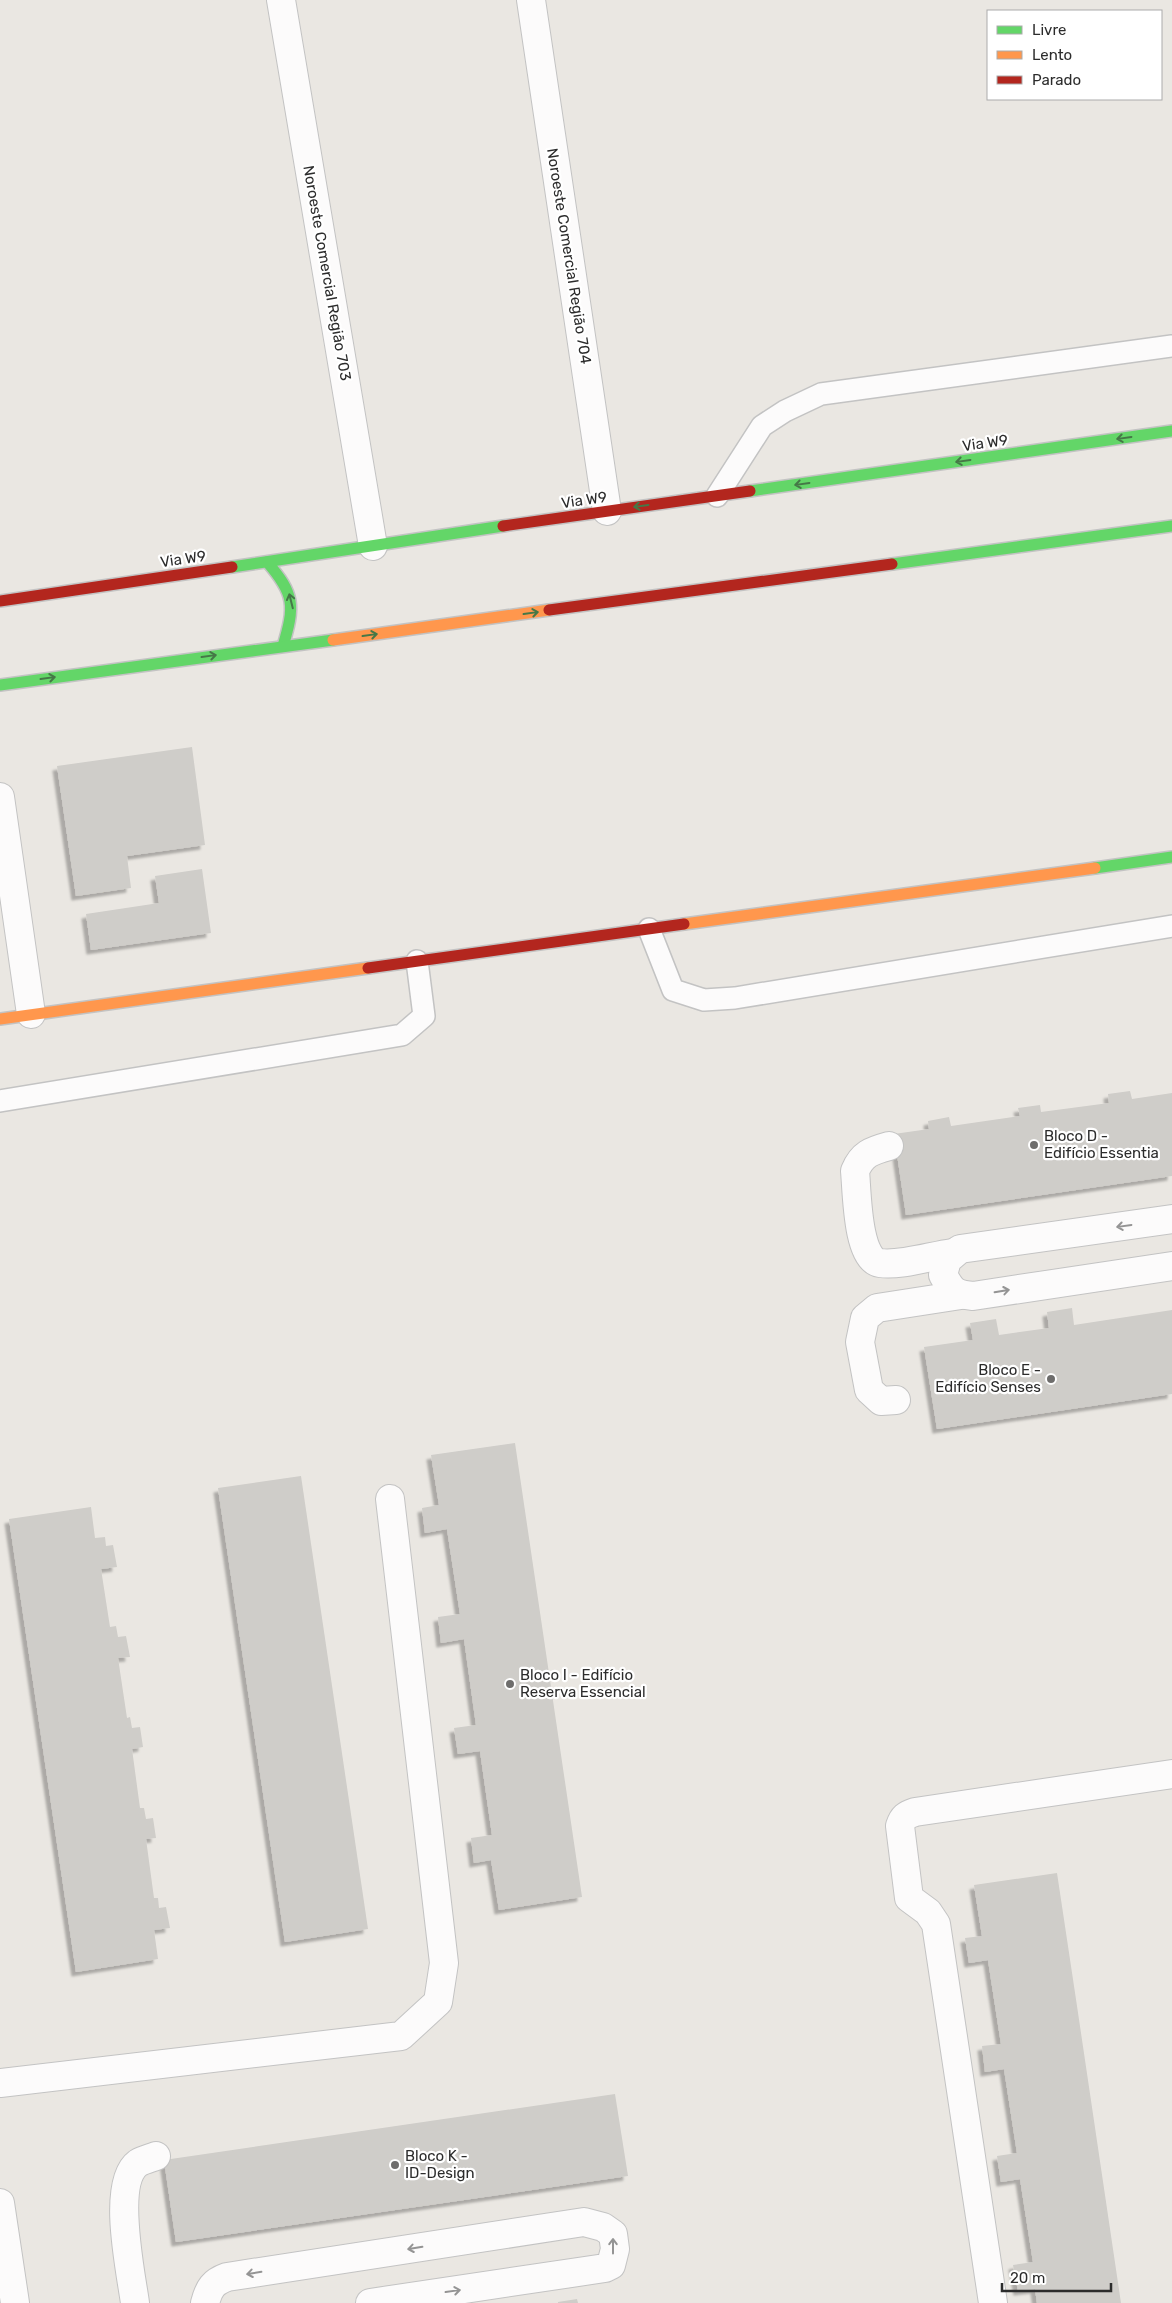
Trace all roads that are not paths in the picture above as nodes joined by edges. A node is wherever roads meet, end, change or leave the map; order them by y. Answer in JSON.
{"nodes":[{"id":1,"x":281,"y":0,"type":"edge"},
{"id":2,"x":530,"y":0,"type":"edge"},
{"id":3,"x":1172,"y":346,"type":"edge"},
{"id":4,"x":1172,"y":431,"type":"edge"},
{"id":5,"x":717,"y":496,"type":"junction"},
{"id":6,"x":608,"y":511,"type":"junction"},
{"id":7,"x":1172,"y":526,"type":"edge"},
{"id":8,"x":373,"y":546,"type":"junction"},
{"id":9,"x":267,"y":562,"type":"junction"},
{"id":10,"x":0,"y":601,"type":"edge"},
{"id":11,"x":284,"y":646,"type":"junction"},
{"id":12,"x":0,"y":685,"type":"edge"},
{"id":13,"x":0,"y":797,"type":"edge"},
{"id":14,"x":1172,"y":857,"type":"edge"},
{"id":15,"x":8,"y":911,"type":"edge"},
{"id":16,"x":1172,"y":926,"type":"edge"},
{"id":17,"x":649,"y":929,"type":"junction"},
{"id":18,"x":417,"y":961,"type":"junction"},
{"id":19,"x":31,"y":1014,"type":"junction"},
{"id":20,"x":0,"y":1019,"type":"edge"},
{"id":21,"x":0,"y":1101,"type":"edge"},
{"id":22,"x":889,"y":1146,"type":"dead end"},
{"id":23,"x":1172,"y":1219,"type":"edge"},
{"id":24,"x":952,"y":1253,"type":"junction"},
{"id":25,"x":1172,"y":1266,"type":"edge"},
{"id":26,"x":961,"y":1295,"type":"junction"},
{"id":27,"x":896,"y":1400,"type":"dead end"},
{"id":28,"x":390,"y":1499,"type":"dead end"},
{"id":29,"x":1172,"y":1774,"type":"edge"},
{"id":30,"x":0,"y":2082,"type":"edge"},
{"id":31,"x":156,"y":2156,"type":"dead end"},
{"id":32,"x":0,"y":2203,"type":"edge"},
{"id":33,"x":15,"y":2303,"type":"edge"},
{"id":34,"x":135,"y":2303,"type":"edge"},
{"id":35,"x":205,"y":2303,"type":"edge"},
{"id":36,"x":370,"y":2303,"type":"edge"},
{"id":37,"x":993,"y":2303,"type":"edge"}],
"edges":[{"from":1,"to":8,"type":"street","name":"Noroeste Comercial Região 703"},
{"from":2,"to":6,"type":"street","name":"Noroeste Comercial Região 704"},
{"from":3,"to":5,"type":"lane"},
{"from":4,"to":5,"type":"street","name":"Via W9","one_way":true},
{"from":5,"to":6,"type":"street","name":"Via W9","one_way":true},
{"from":6,"to":8,"type":"street","name":"Via W9"},
{"from":11,"to":7,"type":"street","one_way":true},
{"from":8,"to":9,"type":"street","name":"Via W9"},
{"from":9,"to":10,"type":"street","name":"Via W9"},
{"from":11,"to":9,"type":"street","one_way":true},
{"from":12,"to":11,"type":"street","one_way":true},
{"from":13,"to":15,"type":"street"},
{"from":14,"to":17,"type":"street"},
{"from":15,"to":19,"type":"street"},
{"from":16,"to":17,"type":"lane"},
{"from":17,"to":18,"type":"street"},
{"from":18,"to":19,"type":"street"},
{"from":18,"to":21,"type":"lane"},
{"from":19,"to":20,"type":"street"},
{"from":22,"to":24,"type":"street"},
{"from":23,"to":24,"type":"street","one_way":true},
{"from":24,"to":26,"type":"street"},
{"from":26,"to":25,"type":"street","one_way":true},
{"from":26,"to":27,"type":"street"},
{"from":28,"to":30,"type":"street"},
{"from":29,"to":37,"type":"street"},
{"from":31,"to":34,"type":"street"},
{"from":32,"to":33,"type":"street"},
{"from":36,"to":35,"type":"street","one_way":true}]}
